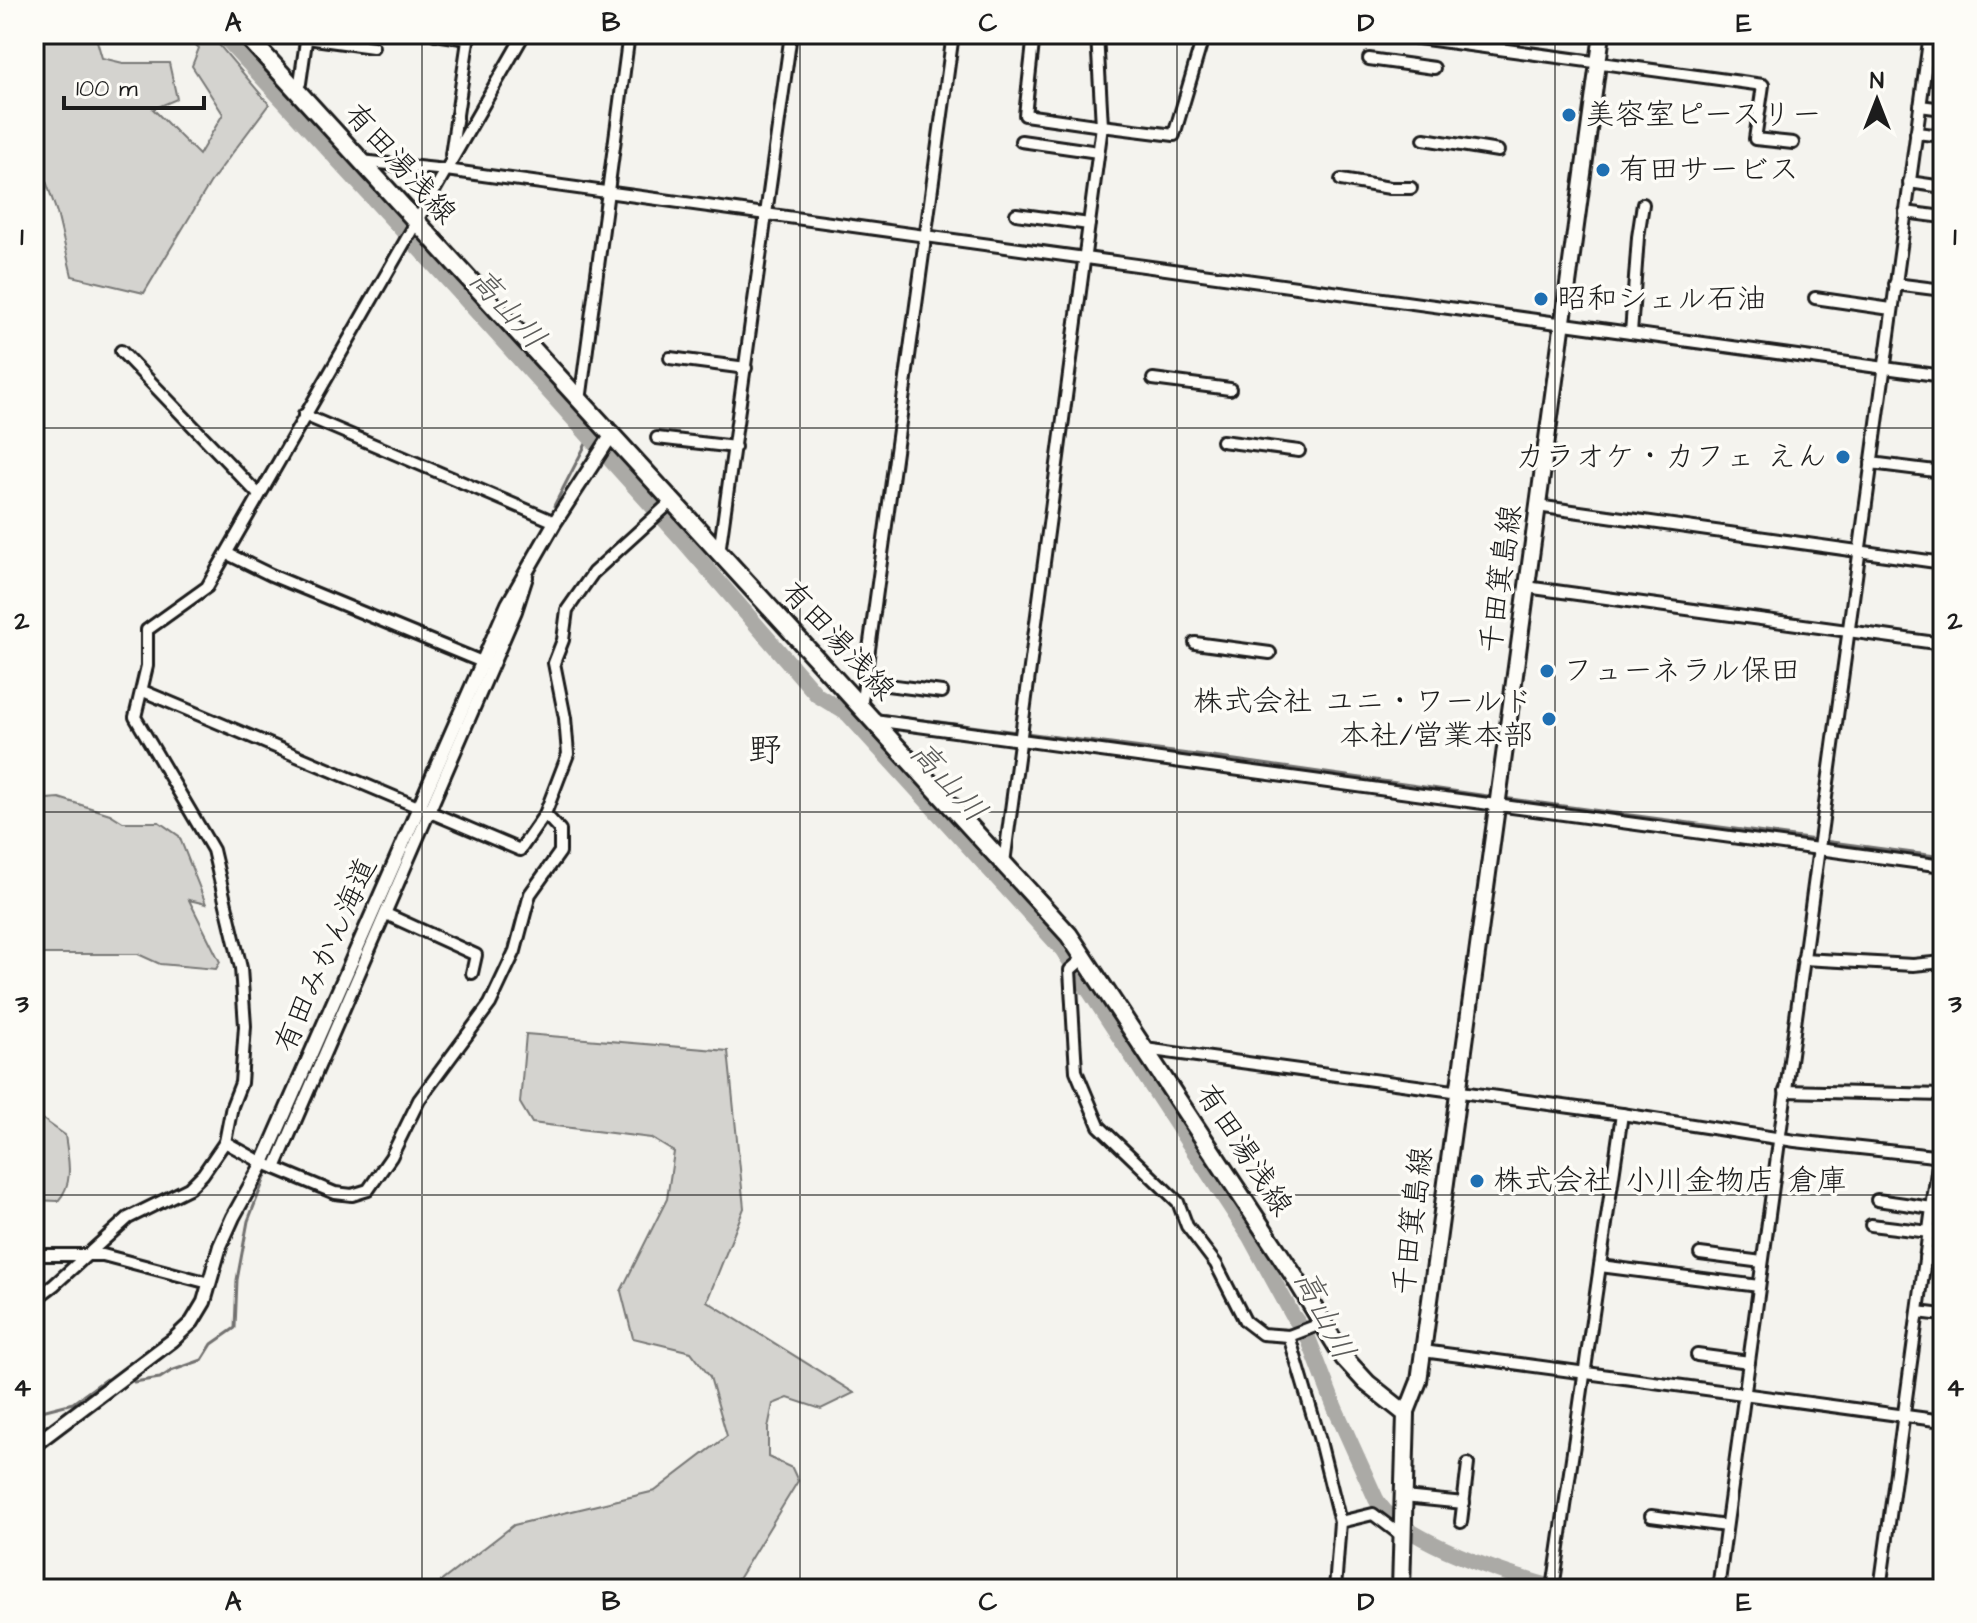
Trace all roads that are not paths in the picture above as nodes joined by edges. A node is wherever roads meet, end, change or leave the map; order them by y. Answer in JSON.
{"nodes":[{"id":1,"x":245,"y":34,"type":"edge"},
{"id":2,"x":435,"y":34,"type":"edge"},
{"id":3,"x":524,"y":34,"type":"edge"},
{"id":4,"x":626,"y":34,"type":"edge"},
{"id":5,"x":791,"y":34,"type":"edge"},
{"id":6,"x":953,"y":34,"type":"edge"},
{"id":7,"x":1034,"y":34,"type":"edge"},
{"id":8,"x":1097,"y":34,"type":"edge"},
{"id":9,"x":1204,"y":34,"type":"edge"},
{"id":10,"x":1389,"y":34,"type":"edge"},
{"id":11,"x":1602,"y":34,"type":"edge"},
{"id":12,"x":1930,"y":34,"type":"edge"},
{"id":13,"x":307,"y":36,"type":"edge"},
{"id":14,"x":468,"y":36,"type":"edge"},
{"id":15,"x":373,"y":47,"type":"dead end"},
{"id":16,"x":1369,"y":59,"type":"dead end"},
{"id":17,"x":1598,"y":63,"type":"junction"},
{"id":18,"x":1434,"y":68,"type":"dead end"},
{"id":19,"x":295,"y":89,"type":"junction"},
{"id":20,"x":1920,"y":106,"type":"junction"},
{"id":21,"x":1943,"y":109,"type":"edge"},
{"id":22,"x":1102,"y":126,"type":"junction"},
{"id":23,"x":1916,"y":133,"type":"junction"},
{"id":24,"x":1943,"y":136,"type":"edge"},
{"id":25,"x":1424,"y":139,"type":"dead end"},
{"id":26,"x":1021,"y":141,"type":"dead end"},
{"id":27,"x":1793,"y":143,"type":"dead end"},
{"id":28,"x":1498,"y":151,"type":"dead end"},
{"id":29,"x":1098,"y":152,"type":"junction"},
{"id":30,"x":361,"y":161,"type":"junction"},
{"id":31,"x":448,"y":166,"type":"junction"},
{"id":32,"x":1341,"y":180,"type":"dead end"},
{"id":33,"x":1909,"y":182,"type":"junction"},
{"id":34,"x":1943,"y":187,"type":"edge"},
{"id":35,"x":1411,"y":188,"type":"dead end"},
{"id":36,"x":609,"y":193,"type":"junction"},
{"id":37,"x":1643,"y":204,"type":"dead end"},
{"id":38,"x":1905,"y":212,"type":"junction"},
{"id":39,"x":1016,"y":214,"type":"dead end"},
{"id":40,"x":766,"y":215,"type":"junction"},
{"id":41,"x":1943,"y":217,"type":"edge"},
{"id":42,"x":1089,"y":224,"type":"junction"},
{"id":43,"x":414,"y":227,"type":"junction"},
{"id":44,"x":925,"y":237,"type":"junction"},
{"id":45,"x":1084,"y":259,"type":"junction"},
{"id":46,"x":1895,"y":284,"type":"junction"},
{"id":47,"x":1943,"y":290,"type":"edge"},
{"id":48,"x":1815,"y":298,"type":"dead end"},
{"id":49,"x":1891,"y":309,"type":"junction"},
{"id":50,"x":1563,"y":323,"type":"junction"},
{"id":51,"x":1631,"y":333,"type":"junction"},
{"id":52,"x":121,"y":351,"type":"dead end"},
{"id":53,"x":670,"y":358,"type":"dead end"},
{"id":54,"x":746,"y":368,"type":"junction"},
{"id":55,"x":1884,"y":368,"type":"junction"},
{"id":56,"x":1943,"y":376,"type":"edge"},
{"id":57,"x":1153,"y":379,"type":"dead end"},
{"id":58,"x":1230,"y":389,"type":"dead end"},
{"id":59,"x":580,"y":402,"type":"junction"},
{"id":60,"x":304,"y":415,"type":"junction"},
{"id":61,"x":657,"y":438,"type":"dead end"},
{"id":62,"x":609,"y":440,"type":"junction"},
{"id":63,"x":1222,"y":441,"type":"dead end"},
{"id":64,"x":735,"y":447,"type":"junction"},
{"id":65,"x":1299,"y":451,"type":"dead end"},
{"id":66,"x":1871,"y":463,"type":"junction"},
{"id":67,"x":1943,"y":472,"type":"edge"},
{"id":68,"x":259,"y":495,"type":"junction"},
{"id":69,"x":671,"y":502,"type":"junction"},
{"id":70,"x":1537,"y":506,"type":"junction"},
{"id":71,"x":555,"y":522,"type":"junction"},
{"id":72,"x":1858,"y":552,"type":"junction"},
{"id":73,"x":719,"y":553,"type":"junction"},
{"id":74,"x":228,"y":554,"type":"junction"},
{"id":75,"x":1943,"y":563,"type":"edge"},
{"id":76,"x":1526,"y":587,"type":"junction"},
{"id":77,"x":1847,"y":631,"type":"junction"},
{"id":78,"x":1195,"y":643,"type":"dead end"},
{"id":79,"x":1943,"y":644,"type":"edge"},
{"id":80,"x":1270,"y":653,"type":"dead end"},
{"id":81,"x":487,"y":664,"type":"junction"},
{"id":82,"x":864,"y":682,"type":"junction"},
{"id":83,"x":143,"y":691,"type":"junction"},
{"id":84,"x":942,"y":692,"type":"dead end"},
{"id":85,"x":867,"y":714,"type":"junction"},
{"id":86,"x":1019,"y":739,"type":"junction"},
{"id":87,"x":1497,"y":798,"type":"junction"},
{"id":88,"x":424,"y":811,"type":"junction"},
{"id":89,"x":545,"y":814,"type":"junction"},
{"id":90,"x":1819,"y":848,"type":"junction"},
{"id":91,"x":1004,"y":863,"type":"junction"},
{"id":92,"x":1943,"y":866,"type":"edge"},
{"id":93,"x":386,"y":914,"type":"junction"},
{"id":94,"x":1085,"y":957,"type":"junction"},
{"id":95,"x":1803,"y":959,"type":"junction"},
{"id":96,"x":1943,"y":962,"type":"edge"},
{"id":97,"x":472,"y":973,"type":"dead end"},
{"id":98,"x":1145,"y":1049,"type":"junction"},
{"id":99,"x":1456,"y":1091,"type":"junction"},
{"id":100,"x":1785,"y":1091,"type":"junction"},
{"id":101,"x":1943,"y":1095,"type":"edge"},
{"id":102,"x":1622,"y":1114,"type":"junction"},
{"id":103,"x":1779,"y":1136,"type":"junction"},
{"id":104,"x":225,"y":1142,"type":"junction"},
{"id":105,"x":1941,"y":1157,"type":"edge"},
{"id":106,"x":269,"y":1166,"type":"junction"},
{"id":107,"x":1877,"y":1200,"type":"dead end"},
{"id":108,"x":1936,"y":1211,"type":"edge"},
{"id":109,"x":1871,"y":1225,"type":"dead end"},
{"id":110,"x":1929,"y":1232,"type":"junction"},
{"id":111,"x":89,"y":1254,"type":"junction"},
{"id":112,"x":1700,"y":1254,"type":"dead end"},
{"id":113,"x":34,"y":1255,"type":"edge"},
{"id":114,"x":1925,"y":1258,"type":"junction"},
{"id":115,"x":1943,"y":1261,"type":"edge"},
{"id":116,"x":1762,"y":1262,"type":"junction"},
{"id":117,"x":1600,"y":1266,"type":"junction"},
{"id":118,"x":209,"y":1283,"type":"junction"},
{"id":119,"x":1759,"y":1286,"type":"junction"},
{"id":120,"x":34,"y":1300,"type":"edge"},
{"id":121,"x":1918,"y":1312,"type":"junction"},
{"id":122,"x":1943,"y":1315,"type":"edge"},
{"id":123,"x":1304,"y":1330,"type":"junction"},
{"id":124,"x":1423,"y":1351,"type":"junction"},
{"id":125,"x":1697,"y":1355,"type":"dead end"},
{"id":126,"x":1749,"y":1362,"type":"junction"},
{"id":127,"x":1585,"y":1373,"type":"junction"},
{"id":128,"x":1744,"y":1396,"type":"junction"},
{"id":129,"x":1406,"y":1414,"type":"junction"},
{"id":130,"x":1903,"y":1416,"type":"junction"},
{"id":131,"x":1943,"y":1421,"type":"edge"},
{"id":132,"x":36,"y":1442,"type":"edge"},
{"id":133,"x":1468,"y":1464,"type":"dead end"},
{"id":134,"x":1404,"y":1497,"type":"junction"},
{"id":135,"x":1464,"y":1503,"type":"junction"},
{"id":136,"x":1651,"y":1516,"type":"dead end"},
{"id":137,"x":1340,"y":1522,"type":"junction"},
{"id":138,"x":1461,"y":1522,"type":"dead end"},
{"id":139,"x":1726,"y":1526,"type":"junction"},
{"id":140,"x":1403,"y":1529,"type":"junction"},
{"id":141,"x":1335,"y":1589,"type":"edge"},
{"id":142,"x":1401,"y":1589,"type":"edge"},
{"id":143,"x":1409,"y":1589,"type":"edge"},
{"id":144,"x":1553,"y":1589,"type":"edge"},
{"id":145,"x":1718,"y":1589,"type":"edge"},
{"id":146,"x":1880,"y":1589,"type":"edge"}],
"edges":[{"from":1,"to":19,"type":"main road","name":"有田湯浅線"},
{"from":2,"to":14,"type":"street"},
{"from":3,"to":31,"type":"street"},
{"from":4,"to":36,"type":"street"},
{"from":5,"to":40,"type":"street"},
{"from":6,"to":44,"type":"street"},
{"from":7,"to":22,"type":"street"},
{"from":8,"to":22,"type":"street"},
{"from":9,"to":22,"type":"street"},
{"from":10,"to":17,"type":"street"},
{"from":11,"to":17,"type":"main road","name":"千田箕島線"},
{"from":12,"to":20,"type":"street"},
{"from":13,"to":15,"type":"street"},
{"from":13,"to":19,"type":"street"},
{"from":14,"to":31,"type":"street"},
{"from":16,"to":18,"type":"street"},
{"from":17,"to":27,"type":"street"},
{"from":17,"to":50,"type":"main road","name":"千田箕島線"},
{"from":19,"to":30,"type":"main road","name":"有田湯浅線"},
{"from":20,"to":21,"type":"street"},
{"from":20,"to":23,"type":"street"},
{"from":22,"to":29,"type":"street"},
{"from":23,"to":24,"type":"street"},
{"from":23,"to":33,"type":"street"},
{"from":25,"to":28,"type":"street"},
{"from":26,"to":29,"type":"street"},
{"from":29,"to":42,"type":"street"},
{"from":30,"to":31,"type":"street"},
{"from":30,"to":43,"type":"main road","name":"有田湯浅線"},
{"from":31,"to":36,"type":"street"},
{"from":31,"to":43,"type":"street"},
{"from":32,"to":35,"type":"street"},
{"from":33,"to":34,"type":"street"},
{"from":33,"to":38,"type":"street"},
{"from":36,"to":40,"type":"street"},
{"from":36,"to":59,"type":"street"},
{"from":37,"to":51,"type":"street"},
{"from":38,"to":41,"type":"street"},
{"from":38,"to":46,"type":"street"},
{"from":39,"to":42,"type":"street"},
{"from":40,"to":44,"type":"street"},
{"from":40,"to":54,"type":"street"},
{"from":42,"to":45,"type":"street"},
{"from":43,"to":59,"type":"main road","name":"有田湯浅線"},
{"from":43,"to":60,"type":"street"},
{"from":44,"to":45,"type":"street"},
{"from":44,"to":82,"type":"street"},
{"from":45,"to":50,"type":"street"},
{"from":45,"to":86,"type":"street"},
{"from":46,"to":47,"type":"street"},
{"from":46,"to":49,"type":"street"},
{"from":48,"to":49,"type":"street"},
{"from":49,"to":55,"type":"street"},
{"from":50,"to":51,"type":"street"},
{"from":50,"to":70,"type":"main road","name":"千田箕島線"},
{"from":51,"to":55,"type":"street"},
{"from":52,"to":68,"type":"street"},
{"from":53,"to":54,"type":"street"},
{"from":54,"to":64,"type":"street"},
{"from":55,"to":56,"type":"street"},
{"from":55,"to":66,"type":"street"},
{"from":57,"to":58,"type":"street"},
{"from":59,"to":62,"type":"main road","name":"有田湯浅線"},
{"from":60,"to":68,"type":"street"},
{"from":60,"to":71,"type":"street"},
{"from":61,"to":64,"type":"street"},
{"from":62,"to":69,"type":"main road","name":"有田湯浅線"},
{"from":62,"to":71,"type":"street","name":"有田みかん海道"},
{"from":63,"to":65,"type":"street"},
{"from":64,"to":73,"type":"street"},
{"from":66,"to":67,"type":"street"},
{"from":66,"to":72,"type":"street"},
{"from":68,"to":74,"type":"street"},
{"from":69,"to":73,"type":"main road","name":"有田湯浅線"},
{"from":69,"to":89,"type":"street"},
{"from":70,"to":72,"type":"street"},
{"from":70,"to":76,"type":"main road","name":"千田箕島線"},
{"from":71,"to":81,"type":"street","name":"有田みかん海道"},
{"from":72,"to":75,"type":"street"},
{"from":72,"to":77,"type":"street"},
{"from":73,"to":85,"type":"main road","name":"有田湯浅線"},
{"from":74,"to":81,"type":"street"},
{"from":74,"to":83,"type":"street"},
{"from":76,"to":77,"type":"street"},
{"from":76,"to":87,"type":"main road","name":"千田箕島線"},
{"from":77,"to":79,"type":"street"},
{"from":77,"to":90,"type":"street"},
{"from":78,"to":80,"type":"street"},
{"from":81,"to":88,"type":"street","name":"有田みかん海道"},
{"from":82,"to":84,"type":"street"},
{"from":82,"to":85,"type":"street"},
{"from":83,"to":88,"type":"street"},
{"from":83,"to":104,"type":"street"},
{"from":85,"to":86,"type":"street"},
{"from":85,"to":91,"type":"main road","name":"有田湯浅線"},
{"from":86,"to":87,"type":"street"},
{"from":86,"to":91,"type":"street"},
{"from":87,"to":90,"type":"street"},
{"from":87,"to":99,"type":"main road","name":"千田箕島線"},
{"from":88,"to":89,"type":"street"},
{"from":88,"to":93,"type":"street"},
{"from":88,"to":106,"type":"street","name":"有田みかん海道"},
{"from":89,"to":106,"type":"street"},
{"from":90,"to":92,"type":"street"},
{"from":90,"to":95,"type":"street"},
{"from":91,"to":94,"type":"main road","name":"有田湯浅線"},
{"from":93,"to":97,"type":"street"},
{"from":93,"to":106,"type":"street"},
{"from":94,"to":98,"type":"main road","name":"有田湯浅線"},
{"from":94,"to":123,"type":"street"},
{"from":95,"to":96,"type":"street"},
{"from":95,"to":100,"type":"street"},
{"from":98,"to":99,"type":"street"},
{"from":98,"to":123,"type":"main road","name":"有田湯浅線"},
{"from":99,"to":102,"type":"street"},
{"from":99,"to":124,"type":"main road","name":"千田箕島線"},
{"from":100,"to":101,"type":"street"},
{"from":100,"to":103,"type":"street"},
{"from":102,"to":103,"type":"street"},
{"from":102,"to":117,"type":"street"},
{"from":103,"to":105,"type":"street"},
{"from":103,"to":116,"type":"street"},
{"from":104,"to":106,"type":"street"},
{"from":104,"to":111,"type":"street"},
{"from":105,"to":108,"type":"street"},
{"from":106,"to":118,"type":"street","name":"有田みかん海道"},
{"from":107,"to":108,"type":"street"},
{"from":108,"to":110,"type":"street"},
{"from":109,"to":110,"type":"street"},
{"from":110,"to":114,"type":"street"},
{"from":111,"to":113,"type":"street"},
{"from":111,"to":118,"type":"street"},
{"from":111,"to":120,"type":"street"},
{"from":112,"to":116,"type":"street"},
{"from":114,"to":115,"type":"street"},
{"from":114,"to":121,"type":"street"},
{"from":116,"to":119,"type":"street"},
{"from":117,"to":119,"type":"street"},
{"from":117,"to":127,"type":"street"},
{"from":118,"to":132,"type":"street","name":"有田みかん海道"},
{"from":119,"to":126,"type":"street"},
{"from":121,"to":122,"type":"street"},
{"from":121,"to":130,"type":"street"},
{"from":123,"to":129,"type":"main road","name":"有田湯浅線"},
{"from":123,"to":137,"type":"street"},
{"from":124,"to":127,"type":"street"},
{"from":124,"to":129,"type":"main road","name":"千田箕島線"},
{"from":125,"to":126,"type":"street"},
{"from":126,"to":128,"type":"street"},
{"from":127,"to":128,"type":"street"},
{"from":127,"to":144,"type":"street"},
{"from":128,"to":130,"type":"street"},
{"from":128,"to":139,"type":"street"},
{"from":129,"to":134,"type":"main road"},
{"from":130,"to":131,"type":"street"},
{"from":130,"to":146,"type":"street"},
{"from":133,"to":135,"type":"street"},
{"from":134,"to":135,"type":"street"},
{"from":134,"to":140,"type":"main road"},
{"from":135,"to":138,"type":"street"},
{"from":136,"to":139,"type":"street"},
{"from":137,"to":140,"type":"street"},
{"from":137,"to":141,"type":"street"},
{"from":139,"to":145,"type":"street"},
{"from":140,"to":142,"type":"main road"},
{"from":142,"to":143,"type":"street"}]}
